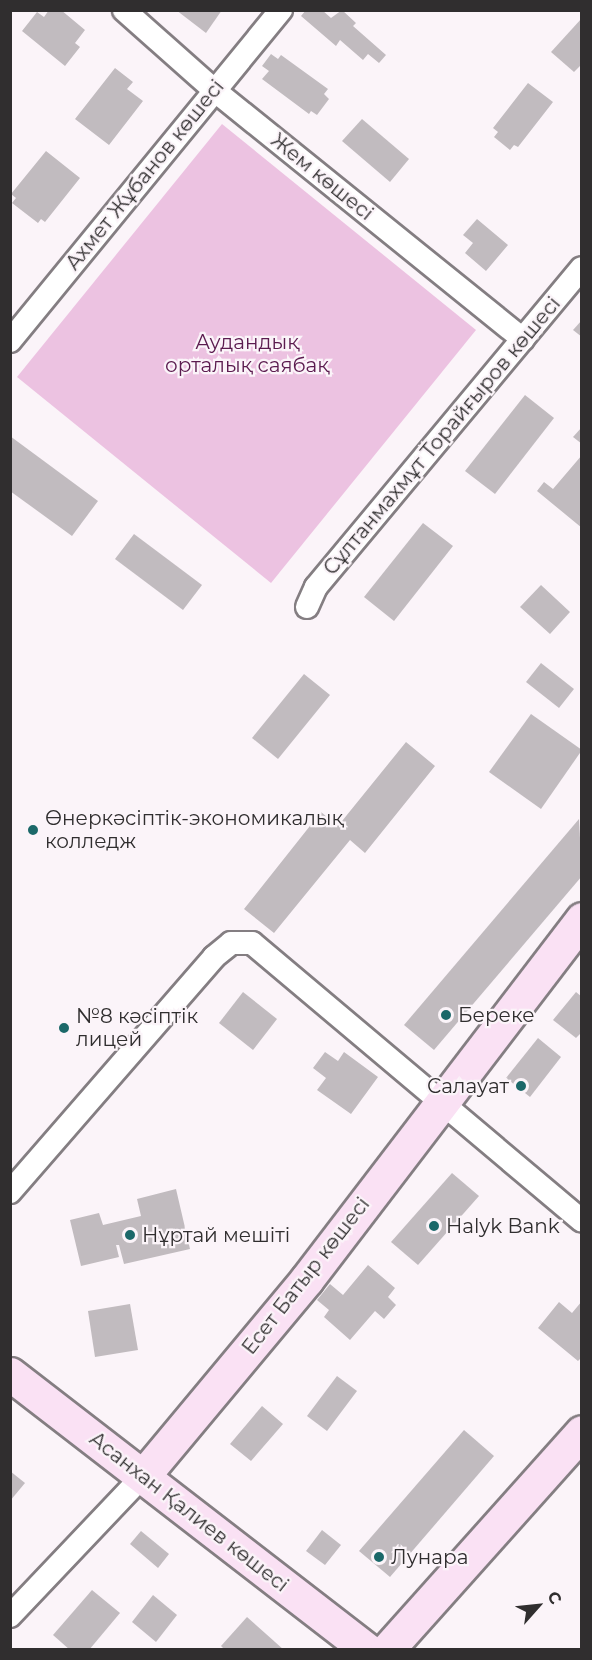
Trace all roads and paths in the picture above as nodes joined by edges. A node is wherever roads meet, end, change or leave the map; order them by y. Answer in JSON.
{"nodes":[{"id":1,"x":124,"y":10,"type":"edge"},
{"id":2,"x":281,"y":10,"type":"edge"},
{"id":3,"x":214,"y":90,"type":"junction"},
{"id":4,"x":582,"y":268,"type":"edge"},
{"id":5,"x":523,"y":339,"type":"junction"},
{"id":6,"x":10,"y":341,"type":"edge"},
{"id":7,"x":307,"y":607,"type":"dead end"},
{"id":8,"x":582,"y":919,"type":"edge"},
{"id":9,"x":441,"y":1101,"type":"junction"},
{"id":10,"x":10,"y":1192,"type":"edge"},
{"id":11,"x":582,"y":1221,"type":"edge"},
{"id":12,"x":10,"y":1374,"type":"edge"},
{"id":13,"x":582,"y":1432,"type":"edge"},
{"id":14,"x":143,"y":1476,"type":"junction"},
{"id":15,"x":10,"y":1616,"type":"edge"},
{"id":16,"x":367,"y":1650,"type":"edge"},
{"id":17,"x":387,"y":1650,"type":"edge"}],
"edges":[{"from":1,"to":3,"type":"street","name":"Жем көшесі"},
{"from":2,"to":3,"type":"street","name":"Ахмет Жұбанов көшесі"},
{"from":3,"to":5,"type":"street","name":"Жем көшесі"},
{"from":3,"to":6,"type":"street","name":"Ахмет Жұбанов көшесі"},
{"from":4,"to":5,"type":"street","name":"Сұлтанмахмұт Торайғыров көшесі"},
{"from":5,"to":7,"type":"street","name":"Сұлтанмахмұт Торайғыров көшесі"},
{"from":8,"to":9,"type":"street","name":"Есет Батыр көшесі"},
{"from":9,"to":10,"type":"street"},
{"from":9,"to":11,"type":"street"},
{"from":9,"to":14,"type":"street","name":"Есет Батыр көшесі"},
{"from":12,"to":14,"type":"street","name":"Асанхан Қалиев көшесі"},
{"from":13,"to":17,"type":"street"},
{"from":14,"to":15,"type":"street","name":"Есет Батыр көшесі"},
{"from":14,"to":16,"type":"street","name":"Асанхан Қалиев көшесі"}]}
